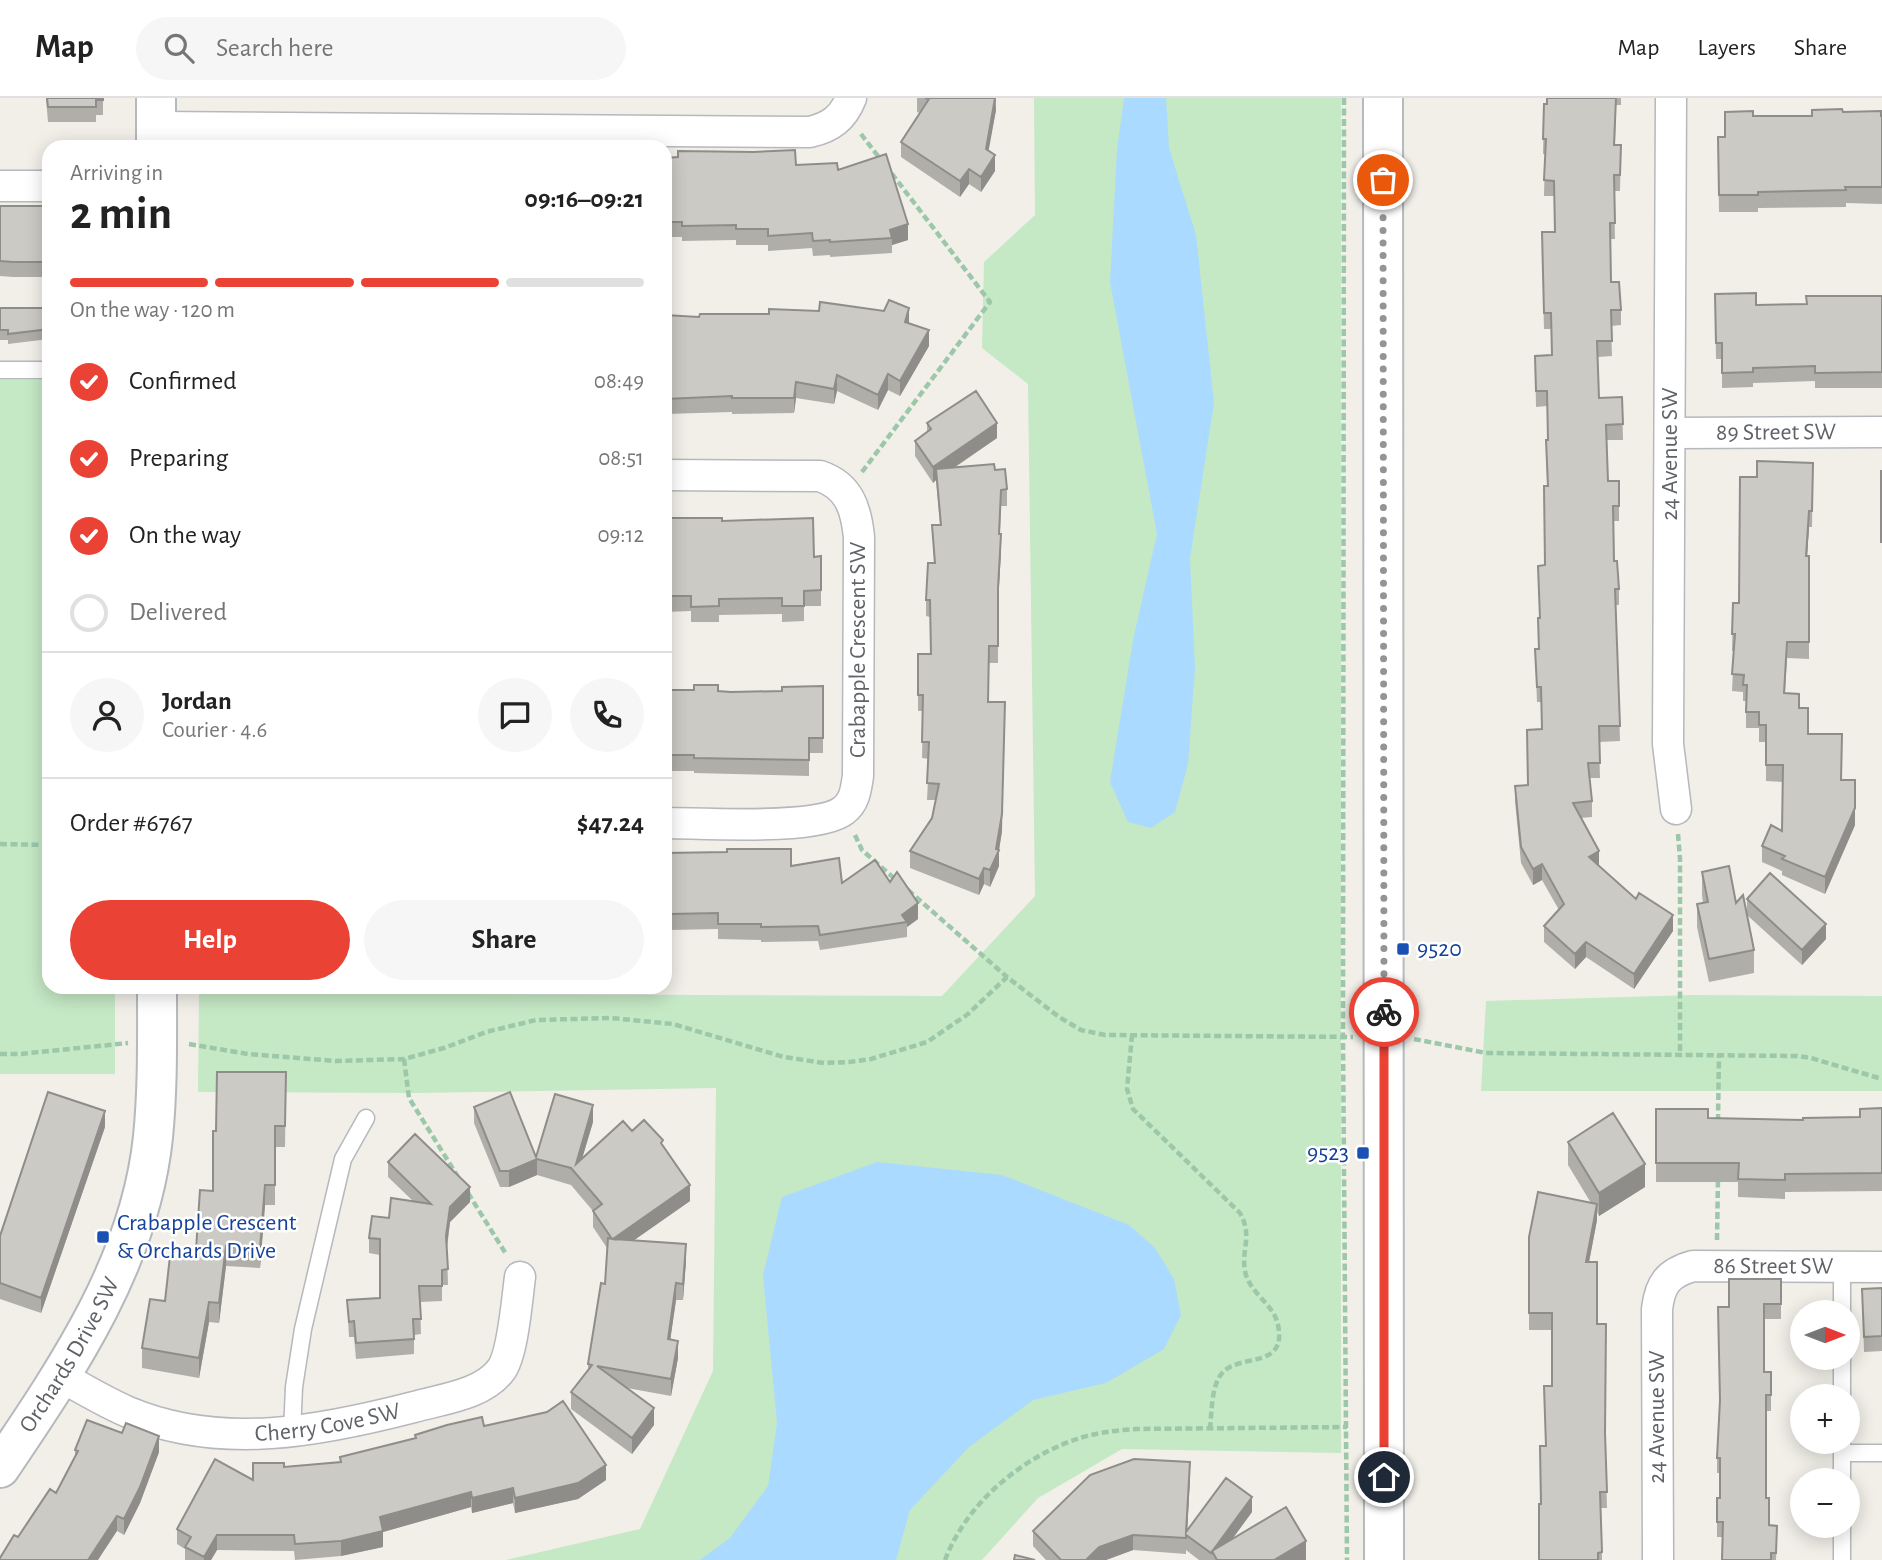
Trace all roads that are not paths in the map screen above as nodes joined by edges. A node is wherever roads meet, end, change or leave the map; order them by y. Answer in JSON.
{"nodes":[{"id":1,"x":1383,"y":98,"type":"edge"},
{"id":2,"x":1410,"y":98,"type":"edge"},
{"id":3,"x":1671,"y":98,"type":"edge"},
{"id":4,"x":848,"y":106,"type":"edge"},
{"id":5,"x":156,"y":124,"type":"edge"},
{"id":6,"x":0,"y":186,"type":"edge"},
{"id":7,"x":42,"y":186,"type":"edge"},
{"id":8,"x":0,"y":370,"type":"edge"},
{"id":9,"x":42,"y":370,"type":"edge"},
{"id":10,"x":1882,"y":432,"type":"edge"},
{"id":11,"x":1383,"y":433,"type":"junction"},
{"id":12,"x":1671,"y":433,"type":"junction"},
{"id":13,"x":672,"y":475,"type":"edge"},
{"id":14,"x":1676,"y":809,"type":"road end"},
{"id":15,"x":672,"y":823,"type":"edge"},
{"id":16,"x":157,"y":994,"type":"edge"},
{"id":17,"x":366,"y":1118,"type":"dead end"},
{"id":18,"x":1842,"y":1266,"type":"junction"},
{"id":19,"x":1882,"y":1267,"type":"edge"},
{"id":20,"x":520,"y":1277,"type":"road end"},
{"id":21,"x":1669,"y":1278,"type":"joint"},
{"id":22,"x":1842,"y":1300,"type":"edge"},
{"id":23,"x":62,"y":1377,"type":"junction"},
{"id":24,"x":292,"y":1433,"type":"junction"},
{"id":25,"x":1860,"y":1450,"type":"edge"},
{"id":26,"x":1882,"y":1453,"type":"edge"},
{"id":27,"x":0,"y":1468,"type":"edge"},
{"id":28,"x":1842,"y":1538,"type":"edge"},
{"id":29,"x":1384,"y":1560,"type":"edge"},
{"id":30,"x":1658,"y":1560,"type":"edge"},
{"id":31,"x":1842,"y":1560,"type":"edge"}],
"edges":[{"from":1,"to":11,"type":"main road"},
{"from":2,"to":11,"type":"main road"},
{"from":3,"to":12,"type":"street","name":"24 Avenue SW"},
{"from":4,"to":5,"type":"street"},
{"from":6,"to":7,"type":"street"},
{"from":8,"to":9,"type":"lane"},
{"from":10,"to":12,"type":"street","name":"89 Street SW"},
{"from":11,"to":29,"type":"main road"},
{"from":12,"to":14,"type":"street","name":"24 Avenue SW"},
{"from":13,"to":15,"type":"street","name":"Crabapple Crescent SW"},
{"from":16,"to":23,"type":"main road","name":"Orchards Drive SW"},
{"from":17,"to":24,"type":"lane"},
{"from":18,"to":19,"type":"street","name":"86 Street SW"},
{"from":18,"to":21,"type":"street","name":"86 Street SW"},
{"from":18,"to":22,"type":"lane"},
{"from":20,"to":24,"type":"street","name":"Cherry Cove SW"},
{"from":21,"to":30,"type":"street","name":"24 Avenue SW"},
{"from":23,"to":24,"type":"street","name":"Cherry Cove SW"},
{"from":23,"to":27,"type":"main road","name":"Orchards Drive SW"},
{"from":25,"to":26,"type":"lane"},
{"from":28,"to":31,"type":"lane"}]}
